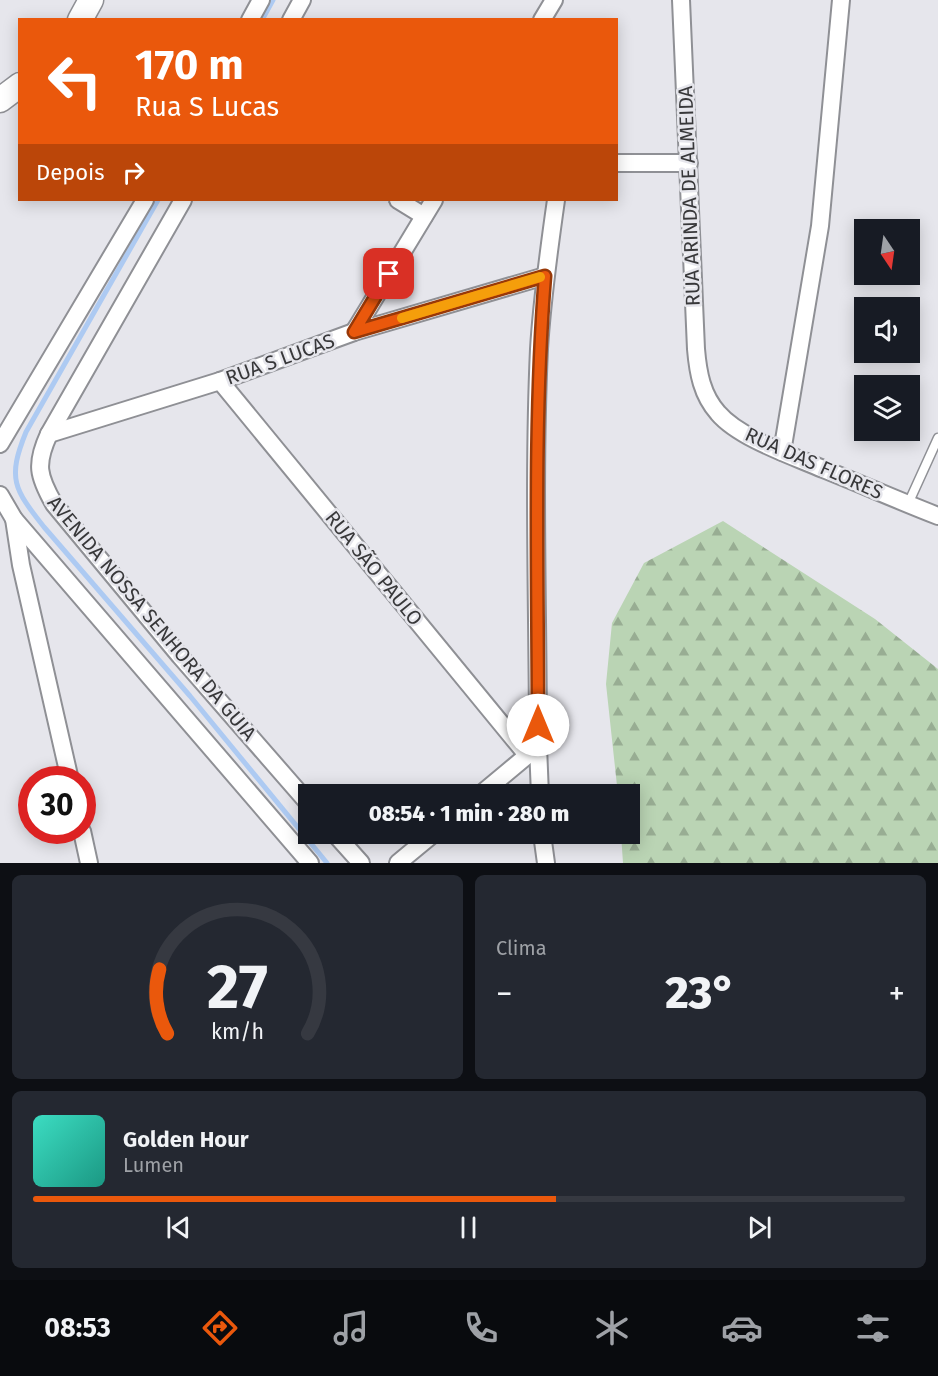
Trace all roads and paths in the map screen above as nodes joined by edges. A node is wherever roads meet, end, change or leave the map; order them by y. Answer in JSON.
{"nodes":[{"id":1,"x":91,"y":0,"type":"edge"},
{"id":2,"x":261,"y":0,"type":"edge"},
{"id":3,"x":302,"y":0,"type":"edge"},
{"id":4,"x":555,"y":0,"type":"edge"},
{"id":5,"x":681,"y":0,"type":"edge"},
{"id":6,"x":841,"y":0,"type":"edge"},
{"id":7,"x":81,"y":18,"type":"edge"},
{"id":8,"x":251,"y":18,"type":"edge"},
{"id":9,"x":292,"y":18,"type":"edge"},
{"id":10,"x":543,"y":18,"type":"edge"},
{"id":11,"x":556,"y":18,"type":"edge"},
{"id":12,"x":18,"y":86,"type":"edge"},
{"id":13,"x":0,"y":100,"type":"edge"},
{"id":14,"x":689,"y":162,"type":"junction"},
{"id":15,"x":618,"y":163,"type":"edge"},
{"id":16,"x":144,"y":201,"type":"edge"},
{"id":17,"x":182,"y":201,"type":"edge"},
{"id":18,"x":400,"y":201,"type":"edge"},
{"id":19,"x":433,"y":201,"type":"edge"},
{"id":20,"x":556,"y":201,"type":"edge"},
{"id":21,"x":424,"y":216,"type":"junction"},
{"id":22,"x":545,"y":276,"type":"junction"},
{"id":23,"x":354,"y":332,"type":"junction"},
{"id":24,"x":220,"y":381,"type":"junction"},
{"id":25,"x":704,"y":391,"type":"joint"},
{"id":26,"x":49,"y":434,"type":"junction"},
{"id":27,"x":938,"y":438,"type":"edge"},
{"id":28,"x":0,"y":444,"type":"edge"},
{"id":29,"x":782,"y":452,"type":"junction"},
{"id":30,"x":0,"y":495,"type":"edge"},
{"id":31,"x":908,"y":504,"type":"junction"},
{"id":32,"x":938,"y":516,"type":"edge"},
{"id":33,"x":14,"y":519,"type":"junction"},
{"id":34,"x":533,"y":751,"type":"junction"},
{"id":35,"x":67,"y":766,"type":"edge"},
{"id":36,"x":493,"y":784,"type":"edge"},
{"id":37,"x":538,"y":784,"type":"edge"},
{"id":38,"x":298,"y":791,"type":"edge"},
{"id":39,"x":85,"y":844,"type":"edge"},
{"id":40,"x":345,"y":844,"type":"edge"},
{"id":41,"x":421,"y":844,"type":"edge"},
{"id":42,"x":543,"y":844,"type":"edge"},
{"id":43,"x":89,"y":863,"type":"edge"},
{"id":44,"x":310,"y":863,"type":"edge"},
{"id":45,"x":361,"y":863,"type":"edge"},
{"id":46,"x":398,"y":863,"type":"edge"},
{"id":47,"x":546,"y":863,"type":"edge"}],
"edges":[{"from":1,"to":7,"type":"main road"},
{"from":2,"to":8,"type":"street"},
{"from":3,"to":9,"type":"street"},
{"from":4,"to":10,"type":"street"},
{"from":4,"to":11,"type":"street"},
{"from":5,"to":14,"type":"street","name":"RUA ARINDA DE ALMEIDA"},
{"from":6,"to":29,"type":"street"},
{"from":12,"to":13,"type":"main road"},
{"from":14,"to":15,"type":"street"},
{"from":14,"to":25,"type":"street","name":"RUA ARINDA DE ALMEIDA"},
{"from":16,"to":28,"type":"street"},
{"from":17,"to":26,"type":"street","name":"AVENIDA NOSSA SENHORA DA GUIA"},
{"from":18,"to":21,"type":"street"},
{"from":19,"to":21,"type":"street"},
{"from":20,"to":22,"type":"street"},
{"from":21,"to":23,"type":"street"},
{"from":22,"to":23,"type":"street","name":"RUA S LUCAS"},
{"from":22,"to":34,"type":"street"},
{"from":23,"to":24,"type":"street","name":"RUA S LUCAS"},
{"from":24,"to":26,"type":"street","name":"RUA S LUCAS"},
{"from":24,"to":34,"type":"street","name":"RUA SÃO PAULO"},
{"from":25,"to":29,"type":"street","name":"RUA DAS FLORES"},
{"from":26,"to":38,"type":"street","name":"AVENIDA NOSSA SENHORA DA GUIA"},
{"from":27,"to":31,"type":"lane"},
{"from":29,"to":31,"type":"street","name":"RUA DAS FLORES"},
{"from":30,"to":33,"type":"street","name":"AVENIDA NOSSA SENHORA DA GUIA"},
{"from":31,"to":32,"type":"street","name":"RUA DAS FLORES"},
{"from":33,"to":35,"type":"street"},
{"from":33,"to":44,"type":"street","name":"AVENIDA NOSSA SENHORA DA GUIA"},
{"from":34,"to":36,"type":"street"},
{"from":34,"to":37,"type":"street"},
{"from":39,"to":43,"type":"street"},
{"from":40,"to":45,"type":"street"},
{"from":41,"to":46,"type":"street"},
{"from":42,"to":47,"type":"street"}]}
